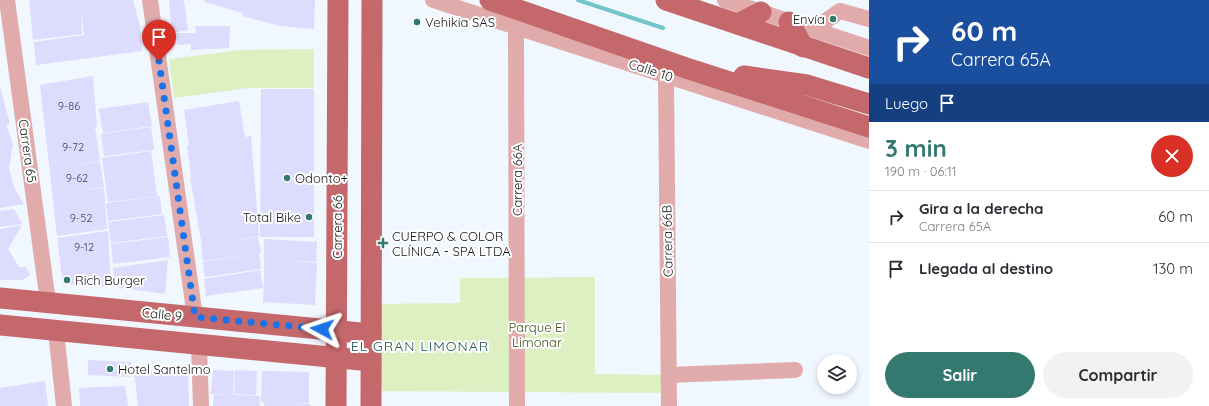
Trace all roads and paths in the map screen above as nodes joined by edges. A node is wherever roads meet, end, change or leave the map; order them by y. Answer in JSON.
{"nodes":[{"id":1,"x":7,"y":0,"type":"edge"},
{"id":2,"x":150,"y":0,"type":"edge"},
{"id":3,"x":338,"y":0,"type":"edge"},
{"id":4,"x":372,"y":0,"type":"edge"},
{"id":5,"x":433,"y":0,"type":"edge"},
{"id":6,"x":490,"y":0,"type":"edge"},
{"id":7,"x":666,"y":0,"type":"edge"},
{"id":8,"x":725,"y":0,"type":"edge"},
{"id":9,"x":761,"y":12,"type":"junction"},
{"id":10,"x":869,"y":19,"type":"edge"},
{"id":11,"x":789,"y":22,"type":"junction"},
{"id":12,"x":738,"y":24,"type":"junction"},
{"id":13,"x":516,"y":27,"type":"junction"},
{"id":14,"x":814,"y":29,"type":"junction"},
{"id":15,"x":803,"y":46,"type":"junction"},
{"id":16,"x":869,"y":48,"type":"edge"},
{"id":17,"x":686,"y":68,"type":"junction"},
{"id":18,"x":869,"y":68,"type":"edge"},
{"id":19,"x":666,"y":75,"type":"junction"},
{"id":20,"x":869,"y":104,"type":"edge"},
{"id":21,"x":869,"y":127,"type":"edge"},
{"id":22,"x":869,"y":141,"type":"edge"},
{"id":23,"x":0,"y":298,"type":"edge"},
{"id":24,"x":48,"y":302,"type":"junction"},
{"id":25,"x":195,"y":317,"type":"junction"},
{"id":26,"x":0,"y":325,"type":"edge"},
{"id":27,"x":56,"y":331,"type":"junction"},
{"id":28,"x":336,"y":331,"type":"junction"},
{"id":29,"x":371,"y":334,"type":"junction"},
{"id":30,"x":199,"y":345,"type":"junction"},
{"id":31,"x":337,"y":358,"type":"junction"},
{"id":32,"x":371,"y":361,"type":"junction"},
{"id":33,"x":795,"y":370,"type":"dead end"},
{"id":34,"x":669,"y":375,"type":"junction"},
{"id":35,"x":64,"y":406,"type":"edge"},
{"id":36,"x":201,"y":406,"type":"edge"},
{"id":37,"x":336,"y":406,"type":"edge"},
{"id":38,"x":371,"y":406,"type":"edge"},
{"id":39,"x":517,"y":406,"type":"edge"},
{"id":40,"x":669,"y":406,"type":"edge"}],
"edges":[{"from":1,"to":24,"type":"street","name":"Carrera 65"},
{"from":2,"to":25,"type":"street"},
{"from":3,"to":28,"type":"main road","name":"Carrera 66"},
{"from":4,"to":29,"type":"main road"},
{"from":5,"to":13,"type":"street","name":"Calle 10"},
{"from":6,"to":17,"type":"main road","name":"Calle 10"},
{"from":7,"to":12,"type":"main road"},
{"from":8,"to":9,"type":"street"},
{"from":9,"to":11,"type":"street"},
{"from":9,"to":12,"type":"main road"},
{"from":10,"to":14,"type":"street"},
{"from":11,"to":14,"type":"street"},
{"from":11,"to":15,"type":"main road"},
{"from":12,"to":15,"type":"main road"},
{"from":13,"to":19,"type":"street","name":"Calle 10"},
{"from":13,"to":39,"type":"street","name":"Carrera 66A"},
{"from":14,"to":16,"type":"street"},
{"from":15,"to":18,"type":"main road"},
{"from":17,"to":20,"type":"main road"},
{"from":17,"to":21,"type":"main road","name":"Calle 10"},
{"from":19,"to":22,"type":"street","name":"Calle 10"},
{"from":19,"to":34,"type":"street","name":"Carrera 66B"},
{"from":23,"to":24,"type":"main road","name":"Calle 9"},
{"from":24,"to":25,"type":"main road","name":"Calle 9"},
{"from":25,"to":28,"type":"main road","name":"Calle 9"},
{"from":26,"to":27,"type":"main road","name":"Calle 9"},
{"from":27,"to":30,"type":"main road","name":"Calle 9"},
{"from":27,"to":35,"type":"street"},
{"from":28,"to":29,"type":"main road","name":"Calle 9"},
{"from":28,"to":31,"type":"main road","name":"Carrera 66"},
{"from":29,"to":32,"type":"main road"},
{"from":30,"to":31,"type":"main road","name":"Calle 9"},
{"from":30,"to":36,"type":"street"},
{"from":31,"to":32,"type":"main road","name":"Calle 9"},
{"from":31,"to":37,"type":"main road","name":"Carrera 66"},
{"from":32,"to":38,"type":"main road"},
{"from":33,"to":34,"type":"street"},
{"from":34,"to":40,"type":"street","name":"Carrera 66B"}]}
